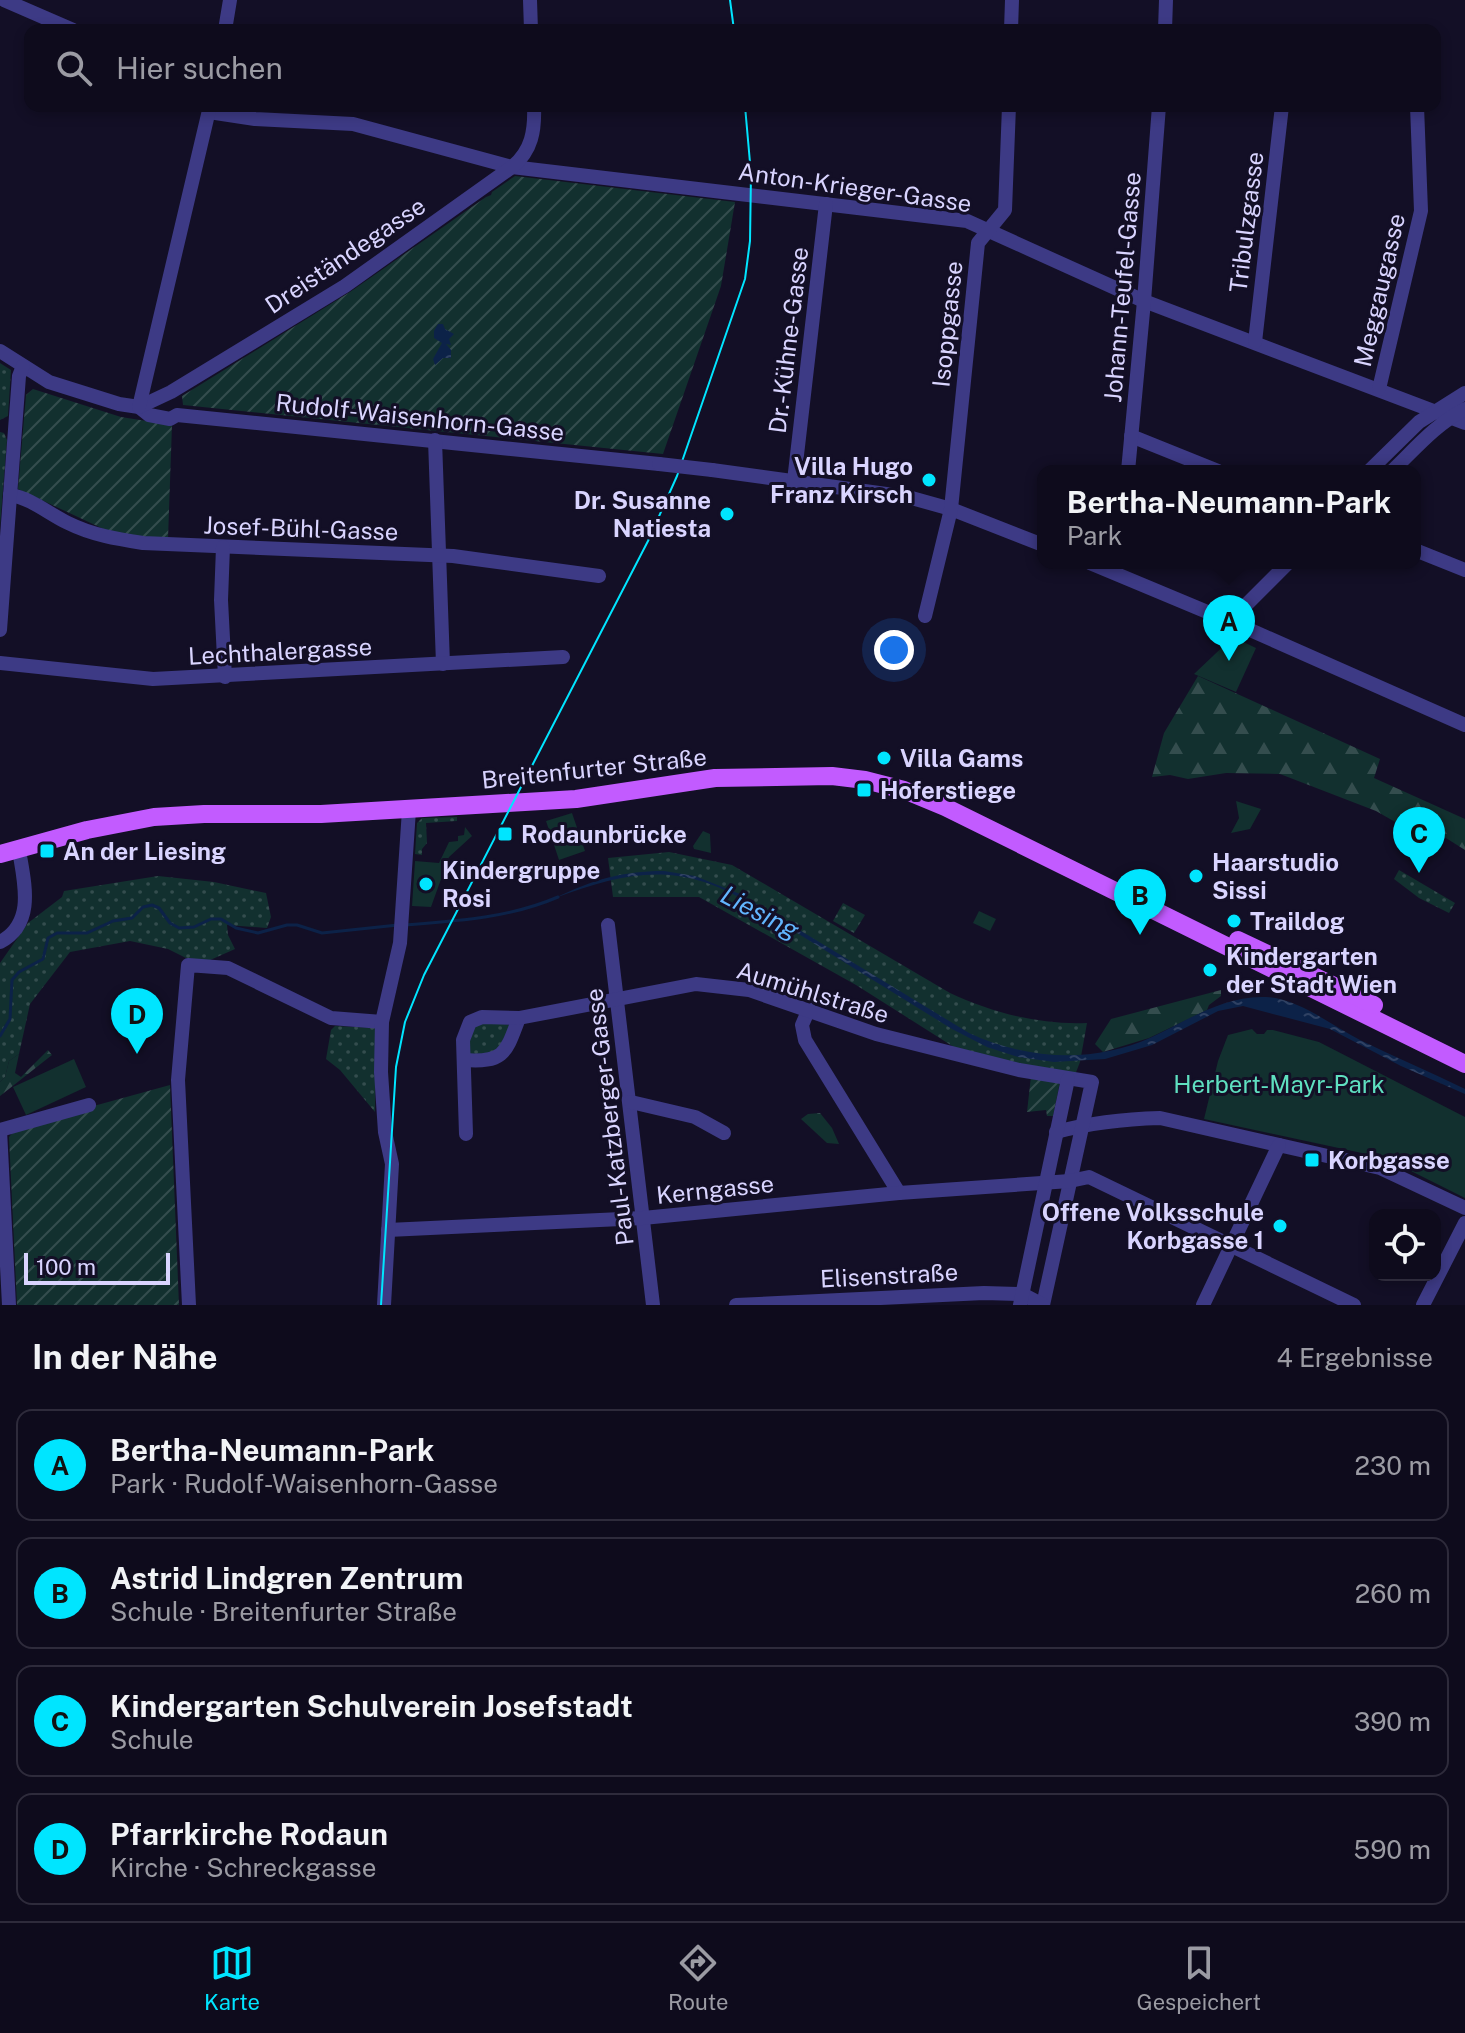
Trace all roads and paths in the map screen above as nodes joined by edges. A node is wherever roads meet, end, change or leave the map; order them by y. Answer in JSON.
{"nodes":[{"id":1,"x":4,"y":0,"type":"edge"},
{"id":2,"x":230,"y":0,"type":"edge"},
{"id":3,"x":530,"y":0,"type":"edge"},
{"id":4,"x":1012,"y":0,"type":"edge"},
{"id":5,"x":1166,"y":0,"type":"edge"},
{"id":6,"x":59,"y":24,"type":"edge"},
{"id":7,"x":226,"y":24,"type":"edge"},
{"id":8,"x":531,"y":24,"type":"edge"},
{"id":9,"x":1011,"y":24,"type":"edge"},
{"id":10,"x":1165,"y":24,"type":"edge"},
{"id":11,"x":208,"y":112,"type":"edge"},
{"id":12,"x":223,"y":112,"type":"edge"},
{"id":13,"x":534,"y":112,"type":"edge"},
{"id":14,"x":1009,"y":112,"type":"edge"},
{"id":15,"x":1159,"y":112,"type":"edge"},
{"id":16,"x":1281,"y":112,"type":"edge"},
{"id":17,"x":1417,"y":112,"type":"edge"},
{"id":18,"x":512,"y":167,"type":"junction"},
{"id":19,"x":826,"y":204,"type":"junction"},
{"id":20,"x":987,"y":229,"type":"junction"},
{"id":21,"x":1144,"y":301,"type":"junction"},
{"id":22,"x":1255,"y":342,"type":"junction"},
{"id":23,"x":0,"y":351,"type":"edge"},
{"id":24,"x":23,"y":366,"type":"junction"},
{"id":25,"x":1379,"y":389,"type":"junction"},
{"id":26,"x":171,"y":392,"type":"junction"},
{"id":27,"x":1465,"y":393,"type":"edge"},
{"id":28,"x":139,"y":407,"type":"junction"},
{"id":29,"x":1465,"y":409,"type":"edge"},
{"id":30,"x":1434,"y":410,"type":"junction"},
{"id":31,"x":177,"y":415,"type":"junction"},
{"id":32,"x":1450,"y":417,"type":"junction"},
{"id":33,"x":1465,"y":423,"type":"edge"},
{"id":34,"x":7,"y":427,"type":"edge"},
{"id":35,"x":1131,"y":436,"type":"junction"},
{"id":36,"x":435,"y":440,"type":"junction"},
{"id":37,"x":1129,"y":465,"type":"edge"},
{"id":38,"x":1203,"y":465,"type":"edge"},
{"id":39,"x":1375,"y":465,"type":"edge"},
{"id":40,"x":1398,"y":465,"type":"edge"},
{"id":41,"x":794,"y":481,"type":"junction"},
{"id":42,"x":10,"y":495,"type":"junction"},
{"id":43,"x":951,"y":509,"type":"junction"},
{"id":44,"x":1037,"y":543,"type":"edge"},
{"id":45,"x":223,"y":547,"type":"junction"},
{"id":46,"x":1421,"y":552,"type":"edge"},
{"id":47,"x":439,"y":555,"type":"junction"},
{"id":48,"x":1120,"y":569,"type":"edge"},
{"id":49,"x":1282,"y":569,"type":"edge"},
{"id":50,"x":2,"y":570,"type":"edge"},
{"id":51,"x":1465,"y":570,"type":"edge"},
{"id":52,"x":599,"y":576,"type":"dead end"},
{"id":53,"x":925,"y":616,"type":"dead end"},
{"id":54,"x":1230,"y":621,"type":"junction"},
{"id":55,"x":0,"y":630,"type":"edge"},
{"id":56,"x":563,"y":657,"type":"dead end"},
{"id":57,"x":0,"y":663,"type":"edge"},
{"id":58,"x":443,"y":664,"type":"junction"},
{"id":59,"x":225,"y":677,"type":"junction"},
{"id":60,"x":1465,"y":725,"type":"edge"},
{"id":61,"x":409,"y":810,"type":"junction"},
{"id":62,"x":19,"y":850,"type":"junction"},
{"id":63,"x":0,"y":854,"type":"edge"},
{"id":64,"x":608,"y":925,"type":"dead end"},
{"id":65,"x":0,"y":942,"type":"edge"},
{"id":66,"x":1320,"y":986,"type":"junction"},
{"id":67,"x":618,"y":998,"type":"junction"},
{"id":68,"x":809,"y":1009,"type":"junction"},
{"id":69,"x":519,"y":1018,"type":"junction"},
{"id":70,"x":382,"y":1022,"type":"junction"},
{"id":71,"x":1465,"y":1051,"type":"edge"},
{"id":72,"x":464,"y":1060,"type":"junction"},
{"id":73,"x":1465,"y":1064,"type":"edge"},
{"id":74,"x":1068,"y":1079,"type":"junction"},
{"id":75,"x":631,"y":1102,"type":"junction"},
{"id":76,"x":89,"y":1105,"type":"dead end"},
{"id":77,"x":1081,"y":1125,"type":"junction"},
{"id":78,"x":0,"y":1130,"type":"edge"},
{"id":79,"x":1056,"y":1132,"type":"junction"},
{"id":80,"x":724,"y":1133,"type":"dead end"},
{"id":81,"x":466,"y":1134,"type":"dead end"},
{"id":82,"x":1279,"y":1145,"type":"junction"},
{"id":83,"x":1070,"y":1181,"type":"junction"},
{"id":84,"x":1046,"y":1182,"type":"junction"},
{"id":85,"x":899,"y":1193,"type":"junction"},
{"id":86,"x":1465,"y":1208,"type":"edge"},
{"id":87,"x":643,"y":1218,"type":"junction"},
{"id":88,"x":1465,"y":1223,"type":"edge"},
{"id":89,"x":388,"y":1230,"type":"junction"},
{"id":90,"x":1232,"y":1246,"type":"junction"},
{"id":91,"x":980,"y":1299,"type":"edge"},
{"id":92,"x":1021,"y":1300,"type":"edge"},
{"id":93,"x":9,"y":1305,"type":"edge"},
{"id":94,"x":189,"y":1305,"type":"edge"},
{"id":95,"x":384,"y":1305,"type":"edge"},
{"id":96,"x":653,"y":1305,"type":"edge"},
{"id":97,"x":736,"y":1305,"type":"edge"},
{"id":98,"x":1043,"y":1305,"type":"edge"},
{"id":99,"x":1203,"y":1305,"type":"edge"},
{"id":100,"x":1354,"y":1305,"type":"edge"},
{"id":101,"x":1423,"y":1305,"type":"edge"}],
"edges":[{"from":1,"to":6,"type":"street"},
{"from":2,"to":7,"type":"street"},
{"from":3,"to":8,"type":"street"},
{"from":4,"to":9,"type":"street"},
{"from":5,"to":10,"type":"street"},
{"from":11,"to":28,"type":"street"},
{"from":12,"to":18,"type":"street","name":"Anton-Krieger-Gasse"},
{"from":13,"to":18,"type":"street","name":"Dreiständegasse"},
{"from":14,"to":20,"type":"street","name":"Isoppgasse"},
{"from":15,"to":21,"type":"street","name":"Johann-Teufel-Gasse"},
{"from":16,"to":22,"type":"street","name":"Tribulzgasse"},
{"from":17,"to":25,"type":"street","name":"Meggaugasse"},
{"from":18,"to":19,"type":"street","name":"Anton-Krieger-Gasse"},
{"from":18,"to":26,"type":"street","name":"Dreiständegasse"},
{"from":19,"to":20,"type":"street","name":"Anton-Krieger-Gasse"},
{"from":19,"to":41,"type":"street","name":"Dr.-Kühne-Gasse"},
{"from":20,"to":21,"type":"street","name":"Anton-Krieger-Gasse"},
{"from":20,"to":43,"type":"street","name":"Isoppgasse"},
{"from":21,"to":22,"type":"street","name":"Anton-Krieger-Gasse"},
{"from":21,"to":35,"type":"street","name":"Johann-Teufel-Gasse"},
{"from":22,"to":25,"type":"street","name":"Anton-Krieger-Gasse"},
{"from":23,"to":24,"type":"street","name":"Rudolf-Waisenhorn-Gasse"},
{"from":24,"to":28,"type":"street","name":"Rudolf-Waisenhorn-Gasse"},
{"from":24,"to":34,"type":"street"},
{"from":25,"to":30,"type":"street","name":"Anton-Krieger-Gasse"},
{"from":26,"to":28,"type":"street","name":"Dreiständegasse"},
{"from":26,"to":31,"type":"street"},
{"from":27,"to":30,"type":"street"},
{"from":28,"to":31,"type":"street","name":"Rudolf-Waisenhorn-Gasse"},
{"from":29,"to":32,"type":"street"},
{"from":30,"to":32,"type":"street","name":"Anton-Krieger-Gasse"},
{"from":30,"to":39,"type":"street"},
{"from":31,"to":36,"type":"street","name":"Rudolf-Waisenhorn-Gasse"},
{"from":32,"to":33,"type":"street","name":"Anton-Krieger-Gasse"},
{"from":32,"to":40,"type":"street"},
{"from":34,"to":42,"type":"street"},
{"from":35,"to":37,"type":"street","name":"Johann-Teufel-Gasse"},
{"from":35,"to":38,"type":"street"},
{"from":36,"to":41,"type":"street","name":"Rudolf-Waisenhorn-Gasse","bridge":true},
{"from":36,"to":47,"type":"street"},
{"from":41,"to":43,"type":"street"},
{"from":42,"to":45,"type":"street","name":"Josef-Bühl-Gasse"},
{"from":42,"to":50,"type":"street"},
{"from":43,"to":44,"type":"street"},
{"from":43,"to":53,"type":"street"},
{"from":45,"to":47,"type":"street","name":"Josef-Bühl-Gasse"},
{"from":45,"to":59,"type":"street"},
{"from":46,"to":51,"type":"street"},
{"from":47,"to":52,"type":"street","name":"Josef-Bühl-Gasse"},
{"from":47,"to":58,"type":"street"},
{"from":48,"to":54,"type":"street"},
{"from":49,"to":54,"type":"street"},
{"from":50,"to":55,"type":"street"},
{"from":54,"to":60,"type":"street"},
{"from":56,"to":58,"type":"street","name":"Lechthalergasse"},
{"from":57,"to":59,"type":"street","name":"Lechthalergasse"},
{"from":58,"to":59,"type":"street","name":"Lechthalergasse"},
{"from":61,"to":62,"type":"main road","name":"Breitenfurter Straße"},
{"from":61,"to":66,"type":"main road","name":"Breitenfurter Straße"},
{"from":61,"to":70,"type":"street"},
{"from":62,"to":63,"type":"main road","name":"Breitenfurter Straße"},
{"from":62,"to":65,"type":"street"},
{"from":64,"to":67,"type":"street","name":"Paul-Katzberger-Gasse"},
{"from":66,"to":71,"type":"main road","name":"Breitenfurter Straße"},
{"from":66,"to":73,"type":"main road","name":"Breitenfurter Straße"},
{"from":67,"to":68,"type":"street","name":"Aumühlstraße"},
{"from":67,"to":69,"type":"street","name":"Aumühlstraße"},
{"from":67,"to":75,"type":"street","name":"Paul-Katzberger-Gasse"},
{"from":68,"to":74,"type":"street","name":"Aumühlstraße"},
{"from":68,"to":85,"type":"street"},
{"from":69,"to":72,"type":"street"},
{"from":69,"to":72,"type":"street","name":"Aumühlstraße"},
{"from":70,"to":89,"type":"street"},
{"from":70,"to":94,"type":"street"},
{"from":72,"to":81,"type":"street","name":"Aumühlstraße"},
{"from":74,"to":77,"type":"street","name":"Aumühlstraße"},
{"from":74,"to":79,"type":"street"},
{"from":75,"to":80,"type":"street"},
{"from":75,"to":87,"type":"street","name":"Paul-Katzberger-Gasse"},
{"from":76,"to":78,"type":"street"},
{"from":77,"to":79,"type":"street"},
{"from":77,"to":82,"type":"street"},
{"from":77,"to":83,"type":"street"},
{"from":78,"to":93,"type":"street"},
{"from":79,"to":84,"type":"street"},
{"from":82,"to":86,"type":"street"},
{"from":82,"to":90,"type":"street"},
{"from":83,"to":84,"type":"street","name":"Kerngasse"},
{"from":83,"to":90,"type":"street","name":"Kerngasse"},
{"from":83,"to":98,"type":"street"},
{"from":84,"to":85,"type":"street","name":"Kerngasse"},
{"from":84,"to":92,"type":"street"},
{"from":85,"to":87,"type":"street","name":"Kerngasse"},
{"from":87,"to":89,"type":"street","name":"Kerngasse"},
{"from":87,"to":96,"type":"street","name":"Paul-Katzberger-Gasse"},
{"from":88,"to":101,"type":"street"},
{"from":89,"to":95,"type":"street"},
{"from":90,"to":99,"type":"street"},
{"from":90,"to":100,"type":"street","name":"Kerngasse"},
{"from":91,"to":92,"type":"street","name":"Elisenstraße"},
{"from":91,"to":97,"type":"street","name":"Elisenstraße"},
{"from":92,"to":98,"type":"street","name":"Elisenstraße"}]}
